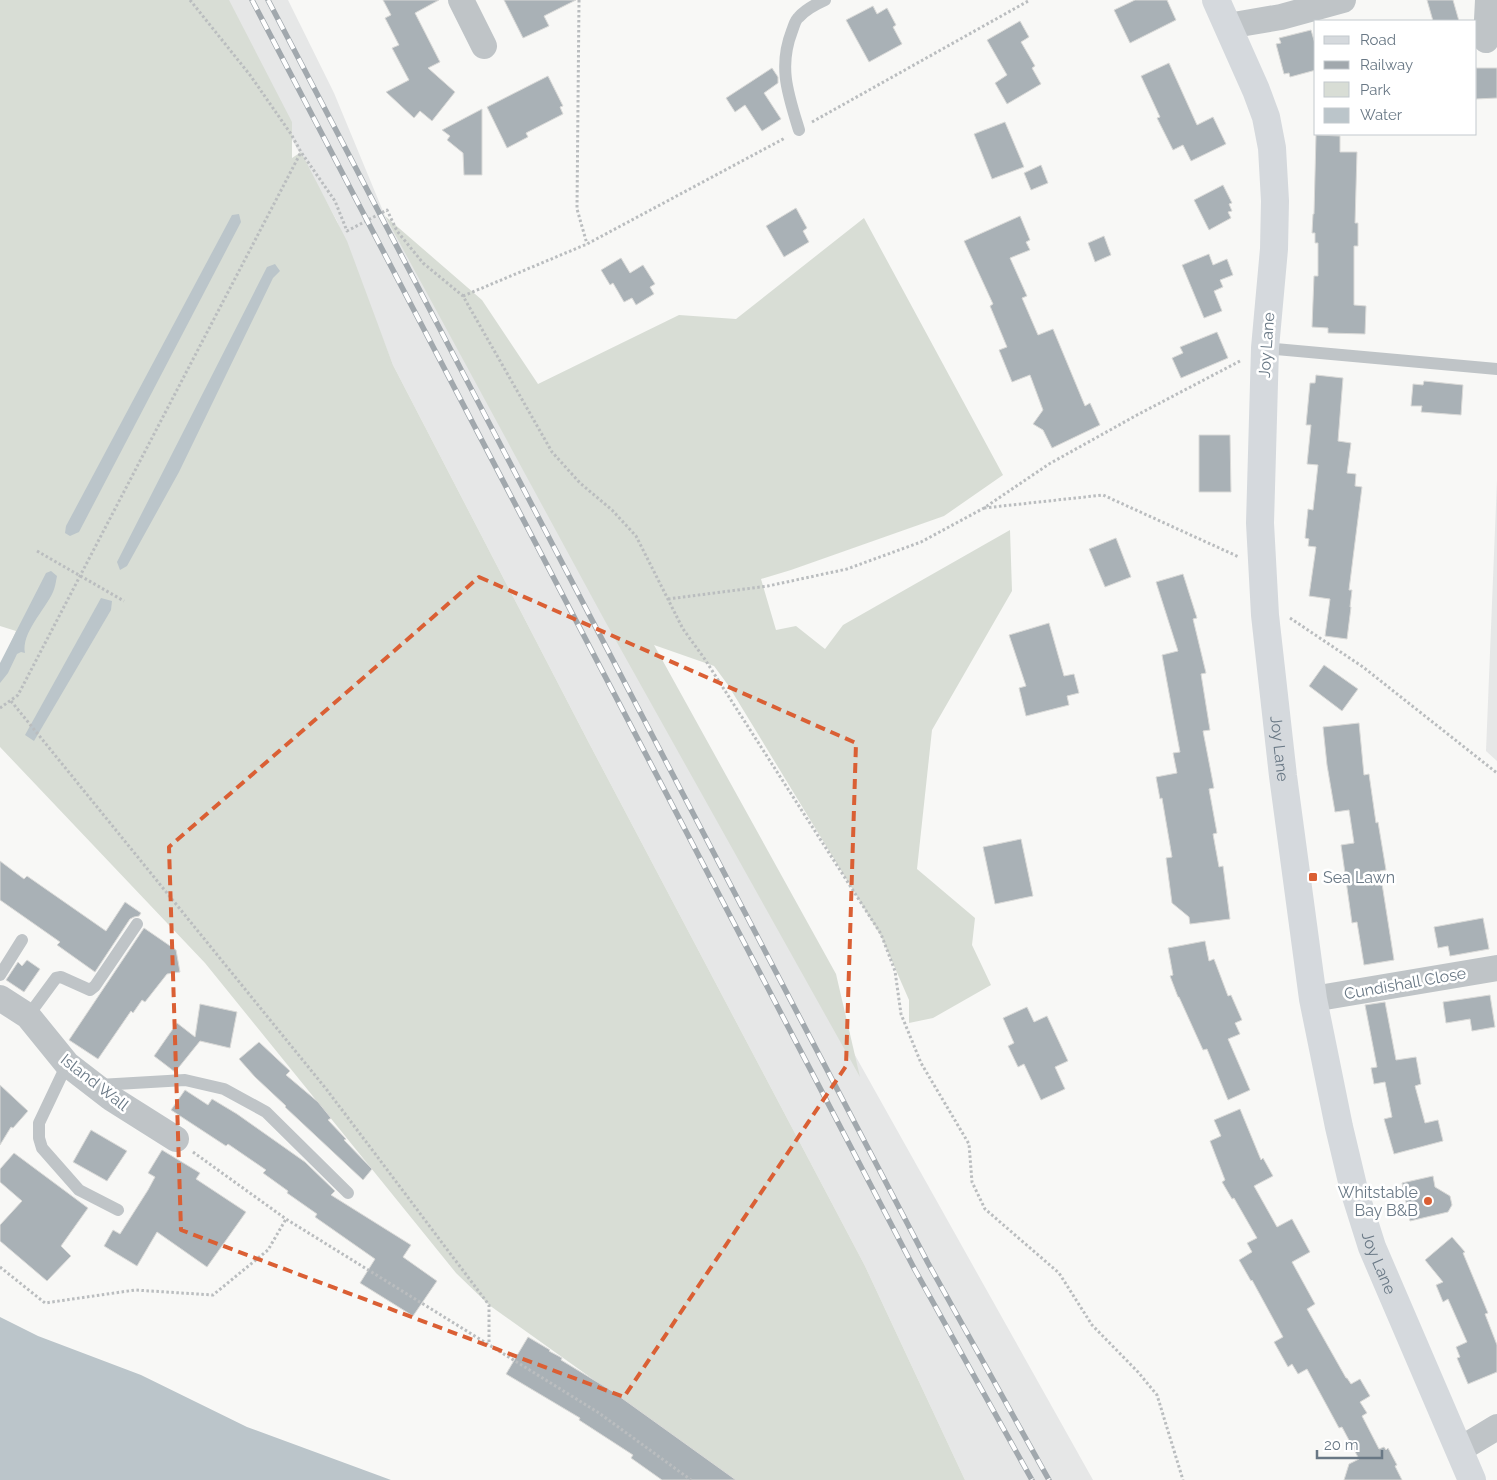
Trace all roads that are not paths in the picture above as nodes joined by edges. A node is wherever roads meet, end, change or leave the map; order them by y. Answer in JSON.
{"nodes":[{"id":1,"x":461,"y":0,"type":"edge"},
{"id":2,"x":825,"y":0,"type":"edge"},
{"id":3,"x":1216,"y":0,"type":"edge"},
{"id":4,"x":1343,"y":0,"type":"edge"},
{"id":5,"x":1488,"y":0,"type":"edge"},
{"id":6,"x":1228,"y":26,"type":"junction"},
{"id":7,"x":1486,"y":40,"type":"dead end"},
{"id":8,"x":484,"y":46,"type":"dead end"},
{"id":9,"x":799,"y":130,"type":"road end"},
{"id":10,"x":1265,"y":348,"type":"junction"},
{"id":11,"x":1497,"y":369,"type":"edge"},
{"id":12,"x":137,"y":924,"type":"dead end"},
{"id":13,"x":22,"y":940,"type":"dead end"},
{"id":14,"x":1497,"y":968,"type":"edge"},
{"id":15,"x":0,"y":975,"type":"edge"},
{"id":16,"x":0,"y":998,"type":"edge"},
{"id":17,"x":1313,"y":999,"type":"junction"},
{"id":18,"x":28,"y":1016,"type":"junction"},
{"id":19,"x":67,"y":1064,"type":"junction"},
{"id":20,"x":94,"y":1085,"type":"junction"},
{"id":21,"x":176,"y":1139,"type":"road end"},
{"id":22,"x":348,"y":1193,"type":"dead end"},
{"id":23,"x":118,"y":1210,"type":"dead end"},
{"id":24,"x":1497,"y":1427,"type":"edge"},
{"id":25,"x":1459,"y":1450,"type":"junction"},
{"id":26,"x":1472,"y":1480,"type":"edge"}],
"edges":[{"from":1,"to":8,"type":"street"},
{"from":2,"to":9,"type":"lane"},
{"from":3,"to":6,"type":"street","name":"Joy Lane"},
{"from":4,"to":6,"type":"street"},
{"from":5,"to":7,"type":"street"},
{"from":6,"to":10,"type":"street","name":"Joy Lane"},
{"from":10,"to":11,"type":"lane"},
{"from":10,"to":17,"type":"street","name":"Joy Lane"},
{"from":12,"to":18,"type":"lane"},
{"from":13,"to":15,"type":"lane"},
{"from":14,"to":17,"type":"street","name":"Cundishall Close"},
{"from":16,"to":18,"type":"street","name":"Island Wall"},
{"from":17,"to":25,"type":"street","name":"Joy Lane"},
{"from":18,"to":19,"type":"street","name":"Island Wall"},
{"from":19,"to":20,"type":"street","name":"Island Wall"},
{"from":19,"to":23,"type":"lane"},
{"from":20,"to":21,"type":"street","name":"Island Wall"},
{"from":20,"to":22,"type":"lane"},
{"from":24,"to":25,"type":"street"},
{"from":25,"to":26,"type":"street","name":"Joy Lane"}]}
